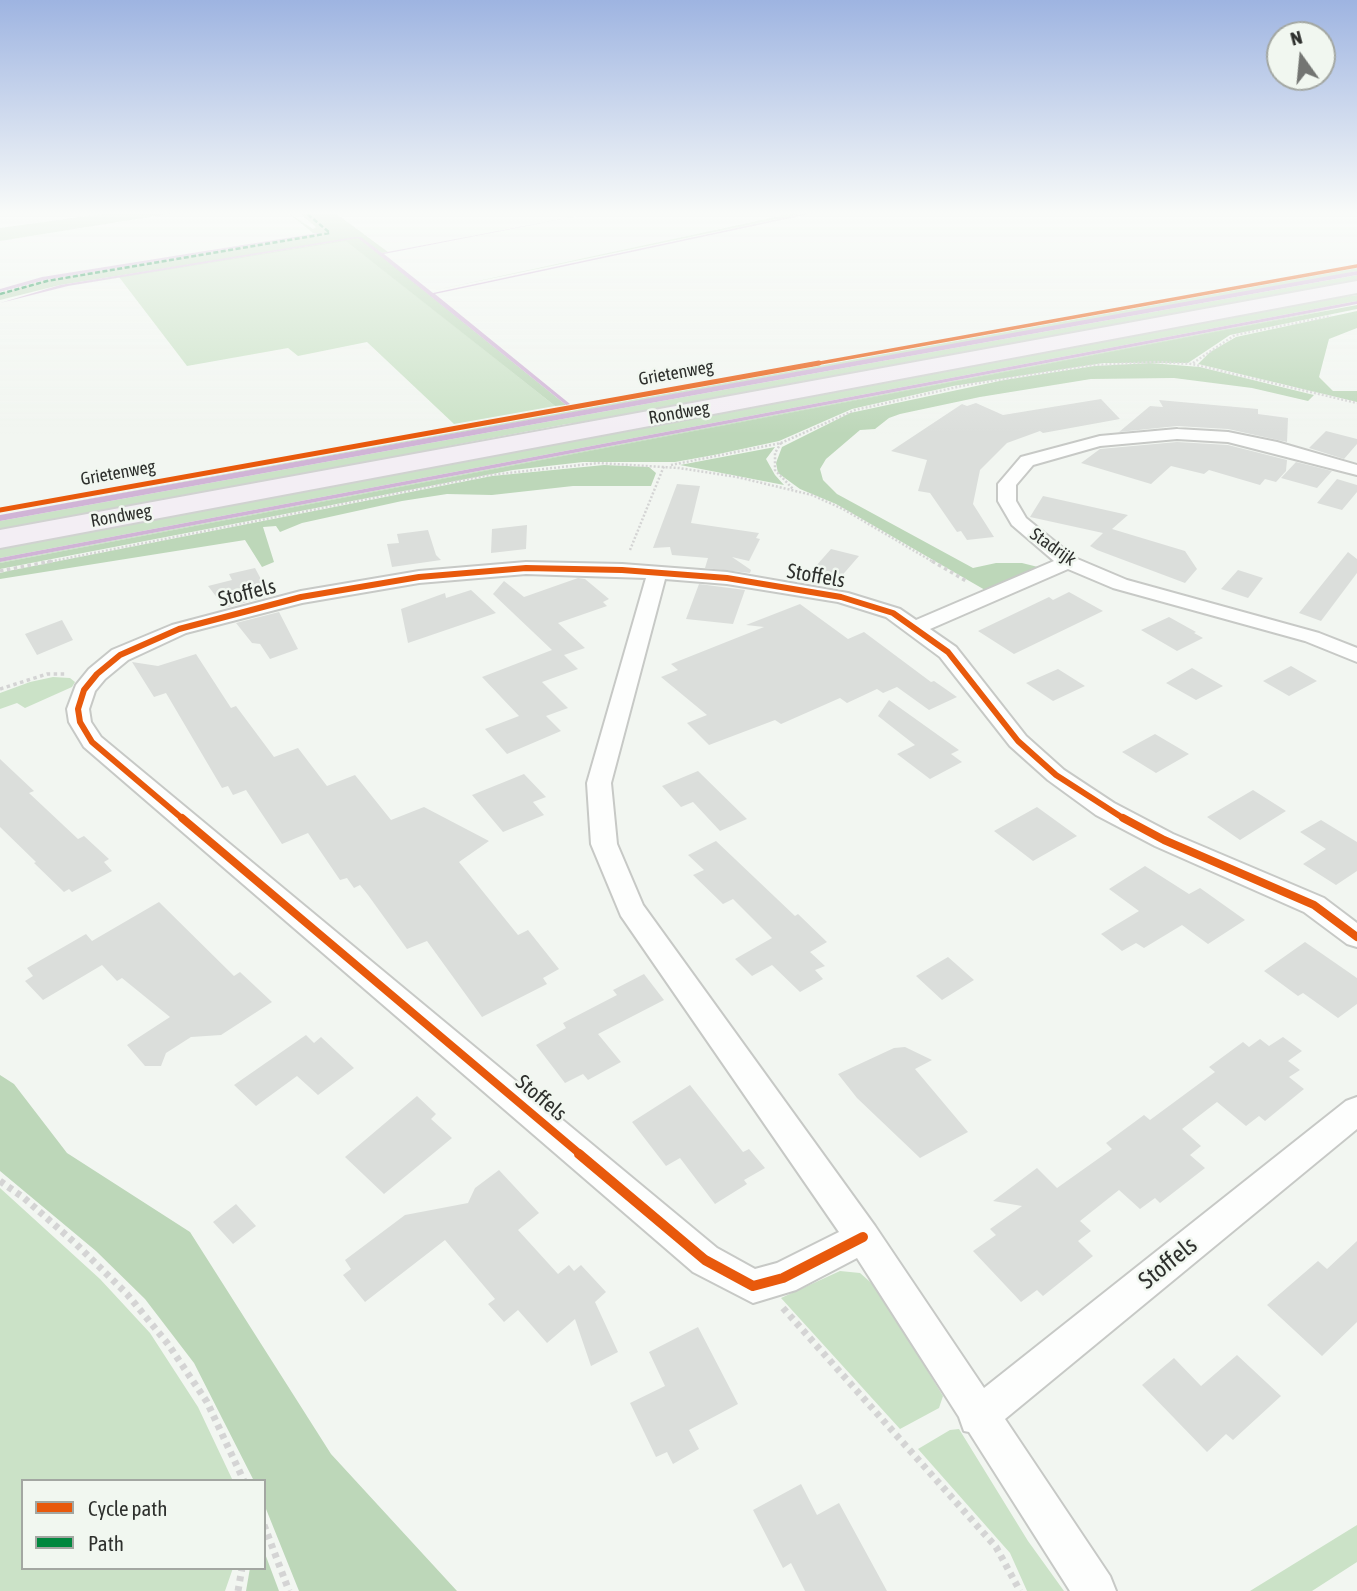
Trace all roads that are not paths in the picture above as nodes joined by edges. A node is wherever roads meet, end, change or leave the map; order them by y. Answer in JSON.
{"nodes":[{"id":1,"x":1357,"y":287,"type":"edge"},
{"id":2,"x":1357,"y":470,"type":"edge"},
{"id":3,"x":0,"y":538,"type":"edge"},
{"id":4,"x":1068,"y":562,"type":"junction"},
{"id":5,"x":657,"y":573,"type":"junction"},
{"id":6,"x":914,"y":629,"type":"junction"},
{"id":7,"x":1357,"y":656,"type":"edge"},
{"id":8,"x":1357,"y":937,"type":"edge"},
{"id":9,"x":1357,"y":1110,"type":"edge"},
{"id":10,"x":863,"y":1237,"type":"junction"},
{"id":11,"x":978,"y":1417,"type":"junction"},
{"id":12,"x":1094,"y":1591,"type":"edge"}],
"edges":[{"from":1,"to":3,"type":"main road","name":"Rondweg"},
{"from":2,"to":4,"type":"street","name":"Stadrijk"},
{"from":4,"to":6,"type":"street"},
{"from":4,"to":7,"type":"street","name":"Stadrijk"},
{"from":5,"to":6,"type":"street","name":"Stoffels"},
{"from":5,"to":10,"type":"street"},
{"from":5,"to":10,"type":"street","name":"Stoffels"},
{"from":6,"to":8,"type":"street","name":"Stoffels"},
{"from":9,"to":11,"type":"street","name":"Stoffels"},
{"from":10,"to":11,"type":"street"},
{"from":11,"to":12,"type":"street"}]}
